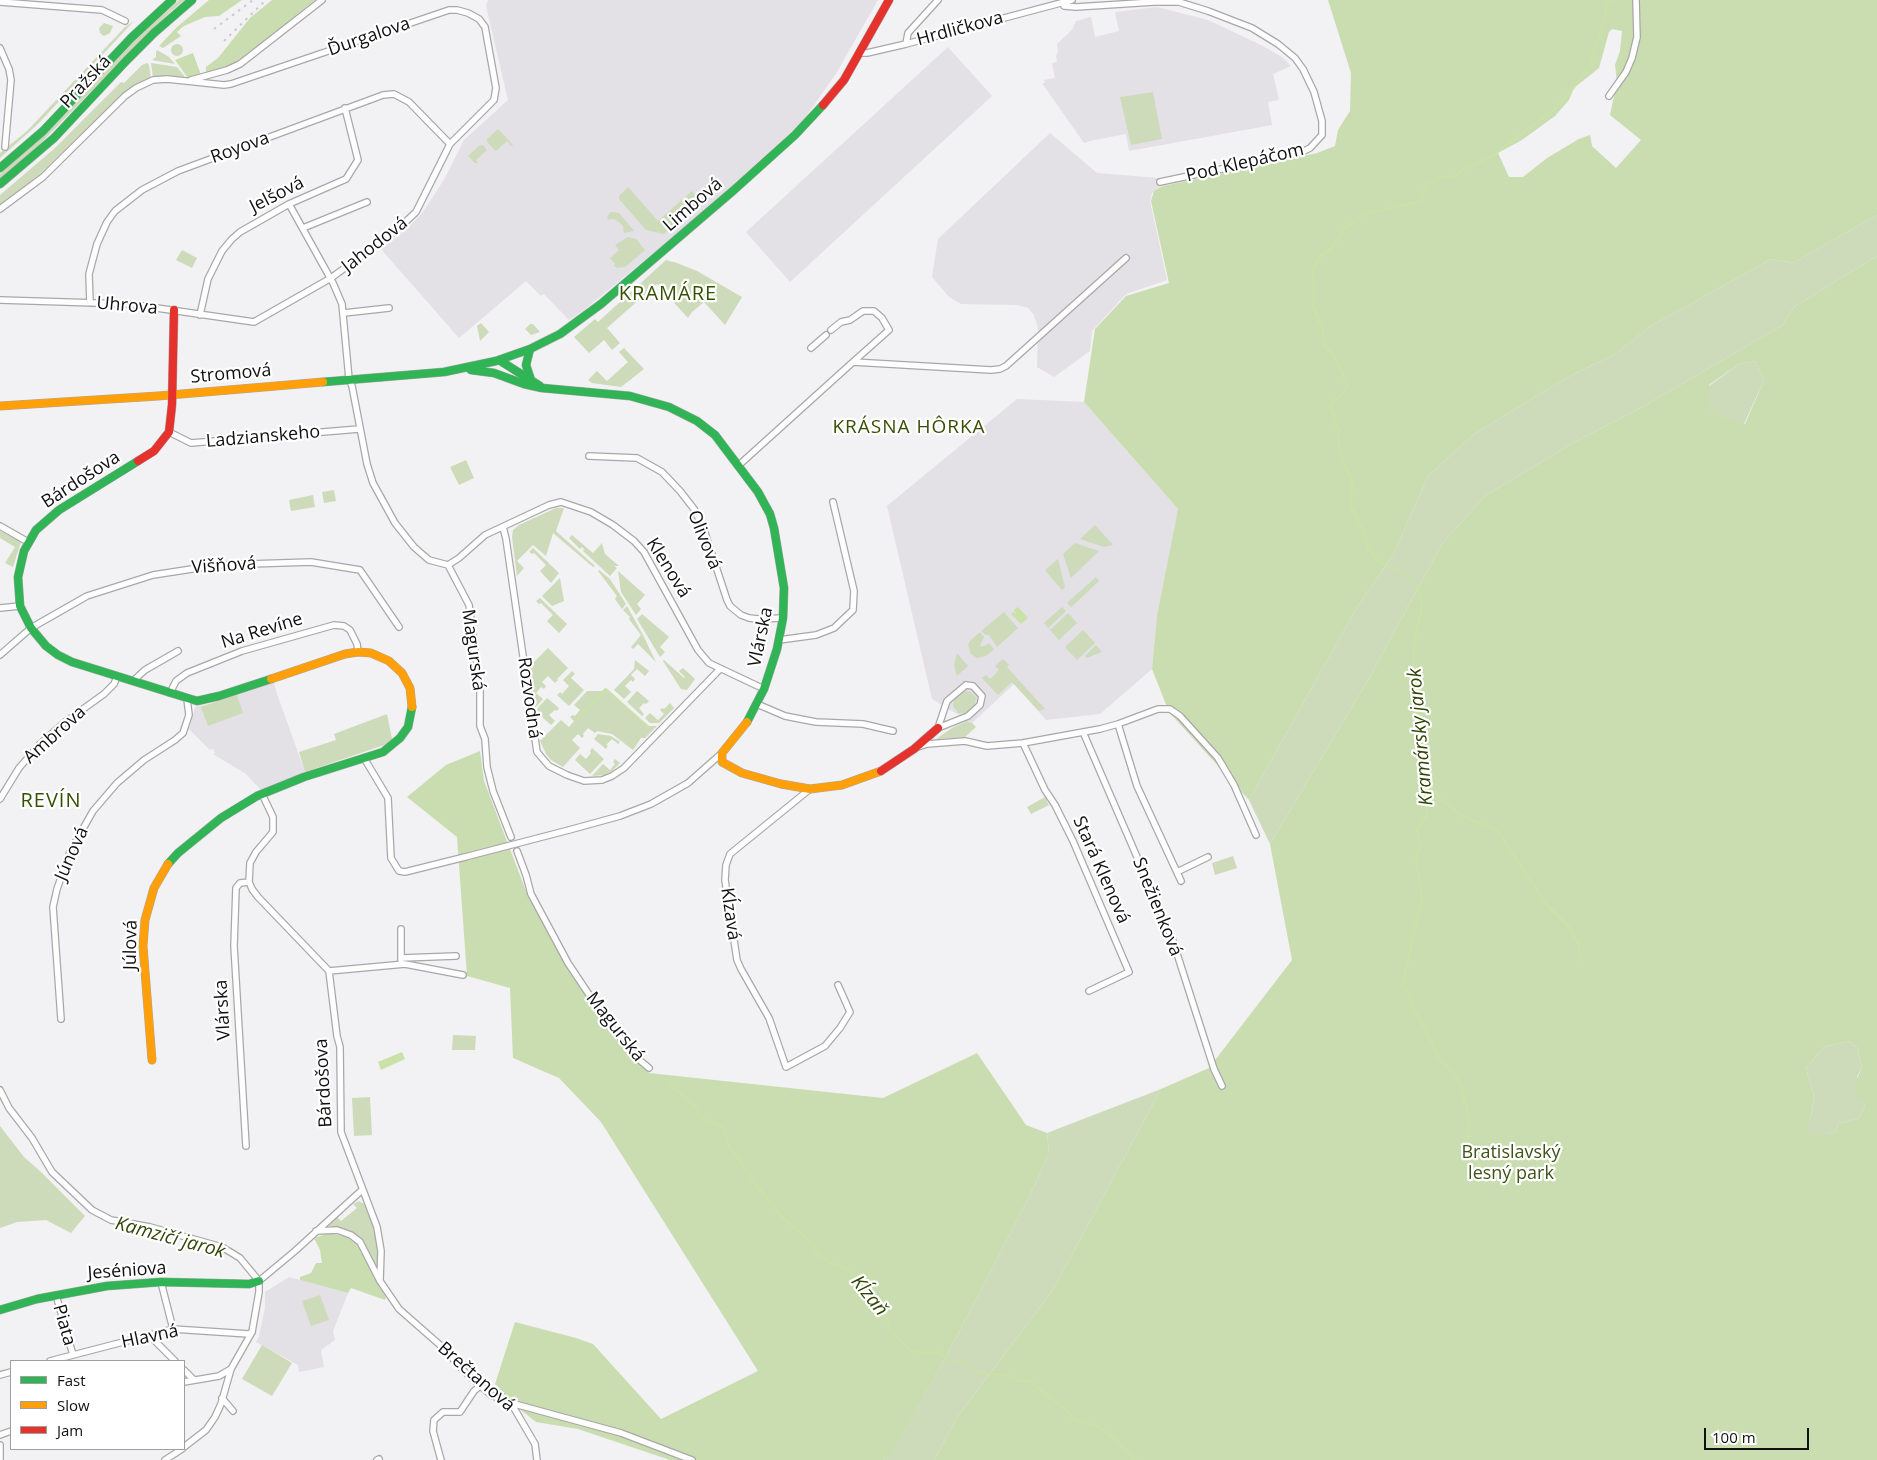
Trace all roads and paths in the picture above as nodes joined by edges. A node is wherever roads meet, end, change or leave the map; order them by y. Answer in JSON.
{"nodes":[{"id":1,"x":172,"y":0,"type":"edge"},
{"id":2,"x":192,"y":0,"type":"edge"},
{"id":3,"x":322,"y":0,"type":"edge"},
{"id":4,"x":889,"y":0,"type":"edge"},
{"id":5,"x":938,"y":0,"type":"edge"},
{"id":6,"x":1072,"y":0,"type":"edge"},
{"id":7,"x":1636,"y":0,"type":"edge"},
{"id":8,"x":0,"y":2,"type":"edge"},
{"id":9,"x":1063,"y":2,"type":"junction"},
{"id":10,"x":125,"y":21,"type":"dead end"},
{"id":11,"x":906,"y":44,"type":"junction"},
{"id":12,"x":0,"y":48,"type":"edge"},
{"id":13,"x":860,"y":53,"type":"junction"},
{"id":14,"x":189,"y":80,"type":"junction"},
{"id":15,"x":496,"y":88,"type":"joint"},
{"id":16,"x":1609,"y":96,"type":"dead end"},
{"id":17,"x":345,"y":108,"type":"junction"},
{"id":18,"x":450,"y":144,"type":"junction"},
{"id":19,"x":5,"y":147,"type":"dead end"},
{"id":20,"x":0,"y":168,"type":"edge"},
{"id":21,"x":1160,"y":182,"type":"dead end"},
{"id":22,"x":0,"y":184,"type":"edge"},
{"id":23,"x":367,"y":202,"type":"dead end"},
{"id":24,"x":289,"y":204,"type":"junction"},
{"id":25,"x":0,"y":209,"type":"edge"},
{"id":26,"x":303,"y":228,"type":"junction"},
{"id":27,"x":1126,"y":258,"type":"dead end"},
{"id":28,"x":331,"y":278,"type":"junction"},
{"id":29,"x":0,"y":300,"type":"edge"},
{"id":30,"x":90,"y":303,"type":"junction"},
{"id":31,"x":389,"y":308,"type":"dead end"},
{"id":32,"x":174,"y":310,"type":"junction"},
{"id":33,"x":344,"y":313,"type":"junction"},
{"id":34,"x":200,"y":315,"type":"junction"},
{"id":35,"x":254,"y":322,"type":"joint"},
{"id":36,"x":811,"y":348,"type":"dead end"},
{"id":37,"x":530,"y":349,"type":"junction"},
{"id":38,"x":499,"y":360,"type":"junction"},
{"id":39,"x":853,"y":362,"type":"junction"},
{"id":40,"x":464,"y":369,"type":"junction"},
{"id":41,"x":349,"y":379,"type":"junction"},
{"id":42,"x":531,"y":380,"type":"junction"},
{"id":43,"x":542,"y":388,"type":"junction"},
{"id":44,"x":171,"y":394,"type":"junction"},
{"id":45,"x":0,"y":406,"type":"edge"},
{"id":46,"x":360,"y":429,"type":"junction"},
{"id":47,"x":169,"y":432,"type":"junction"},
{"id":48,"x":589,"y":456,"type":"dead end"},
{"id":49,"x":739,"y":465,"type":"junction"},
{"id":50,"x":833,"y":502,"type":"dead end"},
{"id":51,"x":0,"y":526,"type":"edge"},
{"id":52,"x":503,"y":527,"type":"junction"},
{"id":53,"x":28,"y":542,"type":"junction"},
{"id":54,"x":448,"y":565,"type":"junction"},
{"id":55,"x":20,"y":606,"type":"junction"},
{"id":56,"x":0,"y":608,"type":"edge"},
{"id":57,"x":783,"y":618,"type":"junction"},
{"id":58,"x":399,"y":627,"type":"dead end"},
{"id":59,"x":31,"y":628,"type":"junction"},
{"id":60,"x":779,"y":640,"type":"junction"},
{"id":61,"x":178,"y":652,"type":"dead end"},
{"id":62,"x":358,"y":652,"type":"junction"},
{"id":63,"x":0,"y":656,"type":"edge"},
{"id":64,"x":720,"y":669,"type":"junction"},
{"id":65,"x":118,"y":677,"type":"junction"},
{"id":66,"x":132,"y":681,"type":"junction"},
{"id":67,"x":764,"y":689,"type":"junction"},
{"id":68,"x":170,"y":693,"type":"junction"},
{"id":69,"x":187,"y":699,"type":"junction"},
{"id":70,"x":757,"y":704,"type":"junction"},
{"id":71,"x":1118,"y":724,"type":"junction"},
{"id":72,"x":938,"y":728,"type":"junction"},
{"id":73,"x":893,"y":731,"type":"dead end"},
{"id":74,"x":1083,"y":732,"type":"junction"},
{"id":75,"x":1023,"y":743,"type":"junction"},
{"id":76,"x":914,"y":749,"type":"junction"},
{"id":77,"x":722,"y":753,"type":"junction"},
{"id":78,"x":364,"y":758,"type":"junction"},
{"id":79,"x":810,"y":790,"type":"junction"},
{"id":80,"x":262,"y":794,"type":"junction"},
{"id":81,"x":0,"y":799,"type":"edge"},
{"id":82,"x":1256,"y":835,"type":"dead end"},
{"id":83,"x":511,"y":837,"type":"dead end"},
{"id":84,"x":517,"y":851,"type":"dead end"},
{"id":85,"x":1208,"y":857,"type":"dead end"},
{"id":86,"x":1177,"y":872,"type":"junction"},
{"id":87,"x":1181,"y":881,"type":"dead end"},
{"id":88,"x":249,"y":882,"type":"junction"},
{"id":89,"x":401,"y":929,"type":"dead end"},
{"id":90,"x":456,"y":956,"type":"dead end"},
{"id":91,"x":401,"y":961,"type":"junction"},
{"id":92,"x":329,"y":971,"type":"junction"},
{"id":93,"x":463,"y":975,"type":"dead end"},
{"id":94,"x":838,"y":985,"type":"dead end"},
{"id":95,"x":1089,"y":991,"type":"dead end"},
{"id":96,"x":61,"y":1020,"type":"dead end"},
{"id":97,"x":152,"y":1060,"type":"dead end"},
{"id":98,"x":649,"y":1068,"type":"dead end"},
{"id":99,"x":1222,"y":1086,"type":"dead end"},
{"id":100,"x":0,"y":1090,"type":"edge"},
{"id":101,"x":246,"y":1146,"type":"dead end"},
{"id":102,"x":362,"y":1190,"type":"junction"},
{"id":103,"x":316,"y":1231,"type":"junction"},
{"id":104,"x":259,"y":1281,"type":"junction"},
{"id":105,"x":380,"y":1281,"type":"junction"},
{"id":106,"x":161,"y":1282,"type":"junction"},
{"id":107,"x":56,"y":1295,"type":"junction"},
{"id":108,"x":0,"y":1310,"type":"edge"},
{"id":109,"x":173,"y":1329,"type":"junction"},
{"id":110,"x":252,"y":1332,"type":"junction"},
{"id":111,"x":150,"y":1336,"type":"junction"},
{"id":112,"x":73,"y":1355,"type":"junction"},
{"id":113,"x":54,"y":1360,"type":"edge"},
{"id":114,"x":174,"y":1360,"type":"edge"},
{"id":115,"x":231,"y":1370,"type":"junction"},
{"id":116,"x":185,"y":1371,"type":"edge"},
{"id":117,"x":194,"y":1380,"type":"junction"},
{"id":118,"x":185,"y":1382,"type":"edge"},
{"id":119,"x":480,"y":1386,"type":"junction"},
{"id":120,"x":222,"y":1401,"type":"junction"},
{"id":121,"x":511,"y":1403,"type":"junction"},
{"id":122,"x":233,"y":1411,"type":"dead end"},
{"id":123,"x":0,"y":1445,"type":"edge"},
{"id":124,"x":185,"y":1446,"type":"edge"},
{"id":125,"x":180,"y":1450,"type":"edge"},
{"id":126,"x":0,"y":1459,"type":"edge"},
{"id":127,"x":165,"y":1460,"type":"edge"},
{"id":128,"x":440,"y":1460,"type":"edge"},
{"id":129,"x":537,"y":1460,"type":"edge"},
{"id":130,"x":692,"y":1460,"type":"edge"}],
"edges":[{"from":1,"to":20,"type":"street","name":"Pražská"},
{"from":2,"to":22,"type":"street","name":"Pražská"},
{"from":3,"to":14,"type":"street"},
{"from":4,"to":13,"type":"street","name":"Limbová"},
{"from":5,"to":11,"type":"street"},
{"from":6,"to":9,"type":"street","name":"Hrdličkova"},
{"from":7,"to":16,"type":"street"},
{"from":8,"to":10,"type":"street"},
{"from":9,"to":11,"type":"street","name":"Hrdličkova"},
{"from":9,"to":21,"type":"street","name":"Pod Klepáčom"},
{"from":11,"to":13,"type":"street","name":"Hrdličkova"},
{"from":12,"to":19,"type":"street"},
{"from":13,"to":37,"type":"street","name":"Limbová"},
{"from":14,"to":15,"type":"street","name":"Ďurgalova"},
{"from":14,"to":25,"type":"street","name":"Pražská"},
{"from":15,"to":18,"type":"street","name":"Jahodová"},
{"from":17,"to":18,"type":"street","name":"Royova"},
{"from":17,"to":24,"type":"street","name":"Jelšová"},
{"from":17,"to":30,"type":"street","name":"Royova"},
{"from":18,"to":28,"type":"street","name":"Jahodová"},
{"from":23,"to":26,"type":"street"},
{"from":24,"to":26,"type":"street"},
{"from":24,"to":34,"type":"street","name":"Jelšová"},
{"from":26,"to":28,"type":"street"},
{"from":27,"to":39,"type":"street"},
{"from":28,"to":33,"type":"street"},
{"from":28,"to":35,"type":"street","name":"Jahodová"},
{"from":29,"to":30,"type":"street","name":"Uhrova"},
{"from":30,"to":32,"type":"street","name":"Uhrova"},
{"from":31,"to":33,"type":"street"},
{"from":32,"to":34,"type":"street","name":"Uhrova"},
{"from":32,"to":44,"type":"street"},
{"from":33,"to":41,"type":"street"},
{"from":34,"to":35,"type":"street","name":"Uhrova"},
{"from":36,"to":39,"type":"street"},
{"from":37,"to":38,"type":"street","name":"Limbová"},
{"from":37,"to":42,"type":"street"},
{"from":38,"to":40,"type":"street","name":"Limbová"},
{"from":38,"to":42,"type":"street"},
{"from":39,"to":49,"type":"street"},
{"from":40,"to":41,"type":"street","name":"Stromová"},
{"from":40,"to":43,"type":"street","name":"Vlárska"},
{"from":41,"to":44,"type":"street","name":"Stromová"},
{"from":41,"to":46,"type":"street"},
{"from":42,"to":43,"type":"street"},
{"from":43,"to":49,"type":"street","name":"Vlárska"},
{"from":44,"to":45,"type":"street","name":"Stromová"},
{"from":44,"to":47,"type":"street"},
{"from":46,"to":47,"type":"street","name":"Ladzianskeho"},
{"from":46,"to":54,"type":"street"},
{"from":47,"to":53,"type":"street","name":"Bárdošova"},
{"from":48,"to":57,"type":"street","name":"Olivová"},
{"from":49,"to":57,"type":"street","name":"Vlárska"},
{"from":50,"to":60,"type":"street"},
{"from":51,"to":53,"type":"street"},
{"from":52,"to":54,"type":"street","name":"Klenová"},
{"from":52,"to":64,"type":"street","name":"Klenová"},
{"from":52,"to":64,"type":"street","name":"Rozvodná"},
{"from":53,"to":55,"type":"street","name":"Bárdošova"},
{"from":54,"to":83,"type":"street","name":"Magurská"},
{"from":55,"to":56,"type":"street"},
{"from":55,"to":59,"type":"street","name":"Bárdošova"},
{"from":57,"to":60,"type":"street","name":"Vlárska"},
{"from":58,"to":59,"type":"street","name":"Višňová"},
{"from":59,"to":63,"type":"street","name":"Višňová"},
{"from":59,"to":65,"type":"street","name":"Bárdošova"},
{"from":60,"to":67,"type":"street","name":"Vlárska"},
{"from":61,"to":66,"type":"street"},
{"from":62,"to":68,"type":"street","name":"Na Revíne"},
{"from":62,"to":69,"type":"street"},
{"from":62,"to":78,"type":"street"},
{"from":64,"to":67,"type":"street","name":"Klenová"},
{"from":65,"to":66,"type":"street","name":"Bárdošova"},
{"from":65,"to":81,"type":"street","name":"Ambrova"},
{"from":66,"to":68,"type":"street","name":"Bárdošova"},
{"from":67,"to":70,"type":"street","name":"Vlárska"},
{"from":68,"to":69,"type":"street","name":"Bárdošova"},
{"from":69,"to":96,"type":"street","name":"Júnová"},
{"from":70,"to":73,"type":"street"},
{"from":70,"to":77,"type":"street","name":"Vlárska"},
{"from":71,"to":74,"type":"street"},
{"from":71,"to":82,"type":"street"},
{"from":71,"to":86,"type":"street"},
{"from":72,"to":72,"type":"street"},
{"from":72,"to":76,"type":"street"},
{"from":74,"to":75,"type":"street"},
{"from":74,"to":99,"type":"street","name":"Snežienková"},
{"from":75,"to":76,"type":"street"},
{"from":75,"to":95,"type":"street","name":"Stará Klenová"},
{"from":76,"to":79,"type":"street"},
{"from":77,"to":78,"type":"street","name":"Vlárska","bridge":true},
{"from":77,"to":79,"type":"street"},
{"from":78,"to":80,"type":"street"},
{"from":79,"to":94,"type":"street","name":"Kĺzavá"},
{"from":80,"to":88,"type":"street"},
{"from":80,"to":97,"type":"street","name":"Júlová"},
{"from":84,"to":98,"type":"street","name":"Magurská"},
{"from":85,"to":86,"type":"street"},
{"from":86,"to":87,"type":"street"},
{"from":88,"to":92,"type":"street"},
{"from":88,"to":101,"type":"street","name":"Vlárska"},
{"from":89,"to":91,"type":"street"},
{"from":90,"to":91,"type":"street"},
{"from":91,"to":92,"type":"street"},
{"from":91,"to":93,"type":"street"},
{"from":92,"to":102,"type":"street","name":"Bárdošova"},
{"from":100,"to":104,"type":"street"},
{"from":102,"to":103,"type":"street"},
{"from":102,"to":105,"type":"street"},
{"from":103,"to":104,"type":"street"},
{"from":103,"to":105,"type":"street","name":"Brečtanová"},
{"from":104,"to":106,"type":"street","name":"Jeséniova"},
{"from":104,"to":110,"type":"street"},
{"from":105,"to":119,"type":"street","name":"Brečtanová"},
{"from":106,"to":107,"type":"street","name":"Jeséniova"},
{"from":106,"to":109,"type":"street"},
{"from":107,"to":108,"type":"street","name":"Jeséniova"},
{"from":107,"to":112,"type":"street","name":"Piata"},
{"from":109,"to":110,"type":"street","name":"Hlavná"},
{"from":109,"to":111,"type":"street","name":"Hlavná"},
{"from":110,"to":115,"type":"street"},
{"from":111,"to":112,"type":"street","name":"Hlavná"},
{"from":111,"to":114,"type":"street"},
{"from":112,"to":113,"type":"street","name":"Hlavná"},
{"from":115,"to":117,"type":"street"},
{"from":115,"to":120,"type":"street"},
{"from":116,"to":117,"type":"street"},
{"from":117,"to":118,"type":"street"},
{"from":119,"to":121,"type":"street","name":"Brečtanová"},
{"from":119,"to":128,"type":"street"},
{"from":120,"to":122,"type":"street"},
{"from":120,"to":124,"type":"street"},
{"from":121,"to":129,"type":"street","name":"Brečtanová"},
{"from":121,"to":130,"type":"street"},
{"from":123,"to":126,"type":"street"},
{"from":125,"to":127,"type":"street"}]}
